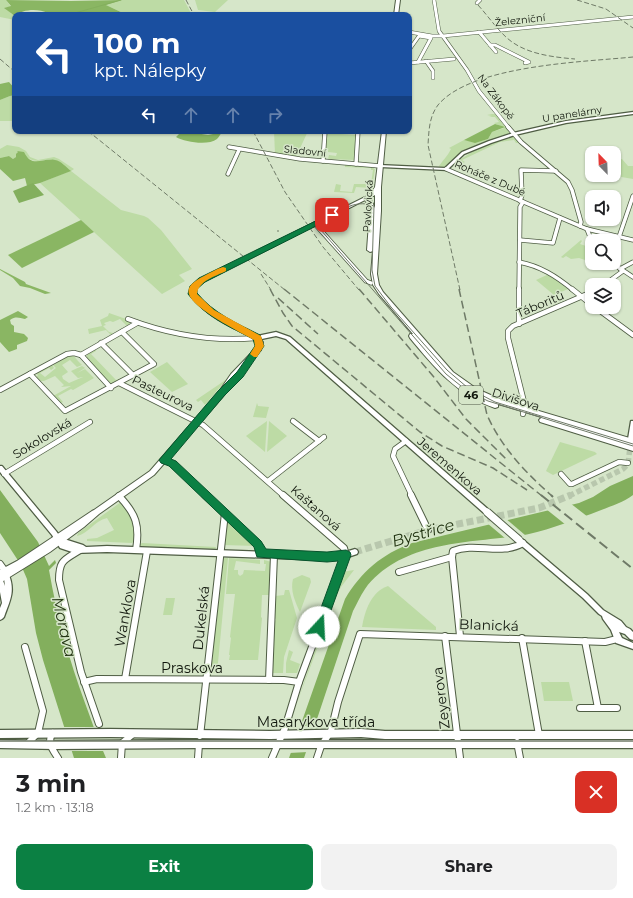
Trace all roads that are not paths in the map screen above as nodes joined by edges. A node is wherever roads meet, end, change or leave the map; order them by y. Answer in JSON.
{"nodes":[{"id":1,"x":398,"y":0,"type":"edge"},
{"id":2,"x":434,"y":0,"type":"edge"},
{"id":3,"x":480,"y":0,"type":"edge"},
{"id":4,"x":477,"y":3,"type":"dead end"},
{"id":5,"x":396,"y":12,"type":"edge"},
{"id":6,"x":633,"y":17,"type":"edge"},
{"id":7,"x":479,"y":32,"type":"junction"},
{"id":8,"x":412,"y":33,"type":"edge"},
{"id":9,"x":443,"y":36,"type":"junction"},
{"id":10,"x":490,"y":45,"type":"junction"},
{"id":11,"x":412,"y":46,"type":"edge"},
{"id":12,"x":496,"y":52,"type":"dead end"},
{"id":13,"x":454,"y":59,"type":"dead end"},
{"id":14,"x":418,"y":62,"type":"junction"},
{"id":15,"x":426,"y":62,"type":"junction"},
{"id":16,"x":412,"y":63,"type":"edge"},
{"id":17,"x":525,"y":63,"type":"dead end"},
{"id":18,"x":433,"y":78,"type":"dead end"},
{"id":19,"x":633,"y":113,"type":"edge"},
{"id":20,"x":325,"y":134,"type":"edge"},
{"id":21,"x":358,"y":134,"type":"edge"},
{"id":22,"x":384,"y":134,"type":"edge"},
{"id":23,"x":514,"y":134,"type":"junction"},
{"id":24,"x":229,"y":147,"type":"dead end"},
{"id":25,"x":239,"y":150,"type":"junction"},
{"id":26,"x":323,"y":162,"type":"junction"},
{"id":27,"x":356,"y":164,"type":"junction"},
{"id":28,"x":380,"y":166,"type":"junction"},
{"id":29,"x":446,"y":169,"type":"junction"},
{"id":30,"x":556,"y":171,"type":"junction"},
{"id":31,"x":228,"y":174,"type":"dead end"},
{"id":32,"x":378,"y":187,"type":"junction"},
{"id":33,"x":633,"y":196,"type":"edge"},
{"id":34,"x":368,"y":198,"type":"junction"},
{"id":35,"x":521,"y":201,"type":"junction"},
{"id":36,"x":376,"y":210,"type":"junction"},
{"id":37,"x":560,"y":218,"type":"junction"},
{"id":38,"x":314,"y":224,"type":"junction"},
{"id":39,"x":580,"y":226,"type":"junction"},
{"id":40,"x":587,"y":230,"type":"junction"},
{"id":41,"x":589,"y":234,"type":"edge"},
{"id":42,"x":605,"y":234,"type":"edge"},
{"id":43,"x":620,"y":234,"type":"edge"},
{"id":44,"x":621,"y":237,"type":"edge"},
{"id":45,"x":520,"y":240,"type":"junction"},
{"id":46,"x":633,"y":240,"type":"edge"},
{"id":47,"x":519,"y":262,"type":"junction"},
{"id":48,"x":633,"y":262,"type":"edge"},
{"id":49,"x":621,"y":270,"type":"junction"},
{"id":50,"x":633,"y":277,"type":"edge"},
{"id":51,"x":612,"y":278,"type":"edge"},
{"id":52,"x":373,"y":283,"type":"junction"},
{"id":53,"x":585,"y":295,"type":"edge"},
{"id":54,"x":582,"y":296,"type":"junction"},
{"id":55,"x":585,"y":298,"type":"edge"},
{"id":56,"x":604,"y":314,"type":"edge"},
{"id":57,"x":128,"y":319,"type":"dead end"},
{"id":58,"x":137,"y":323,"type":"junction"},
{"id":59,"x":519,"y":324,"type":"junction"},
{"id":60,"x":122,"y":332,"type":"junction"},
{"id":61,"x":633,"y":335,"type":"edge"},
{"id":62,"x":258,"y":338,"type":"junction"},
{"id":63,"x":101,"y":343,"type":"junction"},
{"id":64,"x":81,"y":355,"type":"junction"},
{"id":65,"x":30,"y":374,"type":"junction"},
{"id":66,"x":134,"y":375,"type":"junction"},
{"id":67,"x":119,"y":383,"type":"junction"},
{"id":68,"x":111,"y":388,"type":"junction"},
{"id":69,"x":0,"y":390,"type":"edge"},
{"id":70,"x":524,"y":411,"type":"junction"},
{"id":71,"x":293,"y":421,"type":"dead end"},
{"id":72,"x":90,"y":422,"type":"dead end"},
{"id":73,"x":197,"y":422,"type":"junction"},
{"id":74,"x":633,"y":423,"type":"edge"},
{"id":75,"x":324,"y":437,"type":"dead end"},
{"id":76,"x":319,"y":441,"type":"junction"},
{"id":77,"x":406,"y":441,"type":"junction"},
{"id":78,"x":632,"y":444,"type":"edge"},
{"id":79,"x":164,"y":460,"type":"junction"},
{"id":80,"x":628,"y":463,"type":"dead end"},
{"id":81,"x":2,"y":471,"type":"edge"},
{"id":82,"x":561,"y":474,"type":"dead end"},
{"id":83,"x":268,"y":481,"type":"junction"},
{"id":84,"x":119,"y":496,"type":"junction"},
{"id":85,"x":224,"y":513,"type":"junction"},
{"id":86,"x":428,"y":530,"type":"dead end"},
{"id":87,"x":59,"y":539,"type":"junction"},
{"id":88,"x":521,"y":541,"type":"junction"},
{"id":89,"x":50,"y":545,"type":"junction"},
{"id":90,"x":82,"y":549,"type":"junction"},
{"id":91,"x":136,"y":550,"type":"junction"},
{"id":92,"x":147,"y":551,"type":"junction"},
{"id":93,"x":355,"y":552,"type":"tunnel mouth"},
{"id":94,"x":220,"y":553,"type":"junction"},
{"id":95,"x":260,"y":554,"type":"junction"},
{"id":96,"x":452,"y":554,"type":"junction"},
{"id":97,"x":274,"y":555,"type":"junction"},
{"id":98,"x":346,"y":555,"type":"junction"},
{"id":99,"x":0,"y":564,"type":"edge"},
{"id":100,"x":399,"y":572,"type":"dead end"},
{"id":101,"x":4,"y":575,"type":"edge"},
{"id":102,"x":601,"y":612,"type":"junction"},
{"id":103,"x":0,"y":617,"type":"edge"},
{"id":104,"x":623,"y":629,"type":"junction"},
{"id":105,"x":445,"y":636,"type":"junction"},
{"id":106,"x":460,"y":636,"type":"junction"},
{"id":107,"x":616,"y":636,"type":"junction"},
{"id":108,"x":632,"y":636,"type":"edge"},
{"id":109,"x":522,"y":638,"type":"junction"},
{"id":110,"x":585,"y":641,"type":"junction"},
{"id":111,"x":630,"y":645,"type":"edge"},
{"id":112,"x":26,"y":647,"type":"dead end"},
{"id":113,"x":126,"y":679,"type":"junction"},
{"id":114,"x":206,"y":680,"type":"junction"},
{"id":115,"x":270,"y":680,"type":"junction"},
{"id":116,"x":84,"y":682,"type":"junction"},
{"id":117,"x":300,"y":682,"type":"junction"},
{"id":118,"x":580,"y":708,"type":"dead end"},
{"id":119,"x":598,"y":708,"type":"junction"},
{"id":120,"x":617,"y":708,"type":"dead end"},
{"id":121,"x":99,"y":724,"type":"dead end"},
{"id":122,"x":330,"y":730,"type":"junction"},
{"id":123,"x":39,"y":731,"type":"junction"},
{"id":124,"x":110,"y":733,"type":"junction"},
{"id":125,"x":0,"y":734,"type":"edge"},
{"id":126,"x":52,"y":734,"type":"junction"},
{"id":127,"x":136,"y":734,"type":"junction"},
{"id":128,"x":282,"y":735,"type":"junction"},
{"id":129,"x":457,"y":735,"type":"junction"},
{"id":130,"x":516,"y":735,"type":"junction"},
{"id":131,"x":539,"y":735,"type":"junction"},
{"id":132,"x":633,"y":735,"type":"edge"},
{"id":133,"x":200,"y":739,"type":"junction"},
{"id":134,"x":0,"y":744,"type":"edge"},
{"id":135,"x":25,"y":744,"type":"junction"},
{"id":136,"x":278,"y":744,"type":"junction"},
{"id":137,"x":319,"y":744,"type":"junction"},
{"id":138,"x":458,"y":744,"type":"junction"},
{"id":139,"x":541,"y":744,"type":"junction"},
{"id":140,"x":633,"y":744,"type":"edge"},
{"id":141,"x":51,"y":745,"type":"junction"},
{"id":142,"x":121,"y":745,"type":"junction"},
{"id":143,"x":518,"y":746,"type":"junction"},
{"id":144,"x":58,"y":758,"type":"edge"},
{"id":145,"x":121,"y":758,"type":"edge"},
{"id":146,"x":198,"y":758,"type":"edge"},
{"id":147,"x":272,"y":758,"type":"edge"},
{"id":148,"x":317,"y":758,"type":"edge"},
{"id":149,"x":460,"y":758,"type":"edge"},
{"id":150,"x":520,"y":758,"type":"edge"}],
"edges":[{"from":1,"to":5,"type":"main road"},
{"from":2,"to":9,"type":"street","name":"Na Zákopě"},
{"from":3,"to":4,"type":"street"},
{"from":6,"to":7,"type":"street","name":"Železniční"},
{"from":7,"to":9,"type":"street","name":"Železniční"},
{"from":7,"to":10,"type":"street"},
{"from":8,"to":9,"type":"street","name":"Železniční"},
{"from":9,"to":23,"type":"street","name":"Na Zákopě"},
{"from":10,"to":12,"type":"street"},
{"from":10,"to":17,"type":"street"},
{"from":11,"to":14,"type":"street"},
{"from":13,"to":15,"type":"street"},
{"from":14,"to":15,"type":"street"},
{"from":14,"to":16,"type":"street"},
{"from":15,"to":18,"type":"street"},
{"from":19,"to":23,"type":"street","name":"U panelárny"},
{"from":20,"to":26,"type":"street"},
{"from":21,"to":27,"type":"street"},
{"from":22,"to":28,"type":"main road","name":"Pavlovická","number":"46"},
{"from":23,"to":29,"type":"street","name":"Na Zákopě"},
{"from":23,"to":30,"type":"street"},
{"from":24,"to":25,"type":"street","name":"Sladovní"},
{"from":25,"to":26,"type":"street","name":"Sladovní"},
{"from":25,"to":31,"type":"street"},
{"from":26,"to":27,"type":"street","name":"Sladovní"},
{"from":27,"to":28,"type":"street","name":"Sladovní"},
{"from":28,"to":29,"type":"street","name":"Roháče z Dubé"},
{"from":28,"to":32,"type":"main road","name":"Pavlovická","number":"46"},
{"from":29,"to":35,"type":"street","name":"Roháče z Dubé"},
{"from":30,"to":35,"type":"street"},
{"from":30,"to":39,"type":"street"},
{"from":32,"to":34,"type":"main road"},
{"from":32,"to":36,"type":"main road","name":"Pavlovická","number":"46"},
{"from":33,"to":43,"type":"street"},
{"from":34,"to":36,"type":"main road"},
{"from":34,"to":38,"type":"main road"},
{"from":35,"to":37,"type":"street","name":"Roháče z Dubé"},
{"from":35,"to":45,"type":"street"},
{"from":36,"to":52,"type":"main road","name":"Pavlovická","number":"46"},
{"from":36,"to":52,"type":"main road","name":"Pavlovická","number":"46"},
{"from":37,"to":39,"type":"street","name":"Roháče z Dubé"},
{"from":37,"to":45,"type":"street"},
{"from":38,"to":52,"type":"street"},
{"from":38,"to":62,"type":"main road"},
{"from":39,"to":40,"type":"street","name":"Roháče z Dubé"},
{"from":40,"to":41,"type":"street"},
{"from":40,"to":42,"type":"street","name":"Roháče z Dubé"},
{"from":44,"to":46,"type":"street","name":"Roháče z Dubé"},
{"from":45,"to":47,"type":"street"},
{"from":47,"to":54,"type":"street"},
{"from":47,"to":59,"type":"street"},
{"from":48,"to":49,"type":"street"},
{"from":49,"to":50,"type":"street"},
{"from":49,"to":51,"type":"street"},
{"from":52,"to":70,"type":"main road","name":"Divišova","number":"46"},
{"from":53,"to":54,"type":"street","name":"Táboritů"},
{"from":54,"to":55,"type":"street"},
{"from":54,"to":59,"type":"street","name":"Táboritů"},
{"from":56,"to":61,"type":"street"},
{"from":57,"to":58,"type":"street"},
{"from":58,"to":60,"type":"street"},
{"from":58,"to":62,"type":"street"},
{"from":59,"to":70,"type":"street","name":"Táboritů"},
{"from":60,"to":63,"type":"street"},
{"from":60,"to":66,"type":"street"},
{"from":62,"to":73,"type":"main road","name":"Pasteurova"},
{"from":62,"to":77,"type":"street","name":"Jeremenkova"},
{"from":63,"to":64,"type":"street"},
{"from":63,"to":66,"type":"street"},
{"from":64,"to":65,"type":"street"},
{"from":64,"to":68,"type":"street"},
{"from":65,"to":68,"type":"street"},
{"from":65,"to":69,"type":"street"},
{"from":66,"to":67,"type":"street"},
{"from":67,"to":68,"type":"street"},
{"from":67,"to":73,"type":"street","name":"Pasteurova"},
{"from":70,"to":78,"type":"main road","name":"Divišova","number":"46"},
{"from":71,"to":76,"type":"street"},
{"from":72,"to":81,"type":"street","name":"Sokolovská"},
{"from":73,"to":79,"type":"main road","name":"Pasteurova"},
{"from":73,"to":83,"type":"street","name":"Kaštanová"},
{"from":74,"to":78,"type":"street"},
{"from":75,"to":76,"type":"street"},
{"from":76,"to":83,"type":"street"},
{"from":77,"to":86,"type":"street"},
{"from":77,"to":88,"type":"street","name":"Jeremenkova","bridge":true},
{"from":79,"to":84,"type":"main road","name":"Pasteurova"},
{"from":79,"to":85,"type":"street"},
{"from":80,"to":82,"type":"street"},
{"from":81,"to":87,"type":"street","name":"Sokolovská"},
{"from":83,"to":98,"type":"street","name":"Kaštanová"},
{"from":84,"to":87,"type":"main road","name":"Pasteurova"},
{"from":84,"to":91,"type":"street"},
{"from":85,"to":94,"type":"street","name":"Dukelská"},
{"from":85,"to":95,"type":"street"},
{"from":87,"to":89,"type":"main road","name":"Pasteurova"},
{"from":87,"to":90,"type":"street"},
{"from":88,"to":96,"type":"street"},
{"from":88,"to":102,"type":"street","name":"Jeremenkova"},
{"from":89,"to":101,"type":"main road"},
{"from":89,"to":101,"type":"main road"},
{"from":90,"to":91,"type":"street"},
{"from":90,"to":116,"type":"street"},
{"from":91,"to":92,"type":"street"},
{"from":92,"to":94,"type":"street"},
{"from":92,"to":113,"type":"street","name":"Wanklova"},
{"from":93,"to":98,"type":"street"},
{"from":94,"to":95,"type":"street"},
{"from":94,"to":114,"type":"street","name":"Dukelská"},
{"from":95,"to":97,"type":"street"},
{"from":96,"to":100,"type":"street"},
{"from":96,"to":106,"type":"street"},
{"from":97,"to":98,"type":"street"},
{"from":97,"to":115,"type":"street"},
{"from":98,"to":117,"type":"street"},
{"from":99,"to":101,"type":"street"},
{"from":101,"to":103,"type":"street"},
{"from":102,"to":104,"type":"street","name":"Jeremenkova"},
{"from":102,"to":107,"type":"street"},
{"from":104,"to":107,"type":"street"},
{"from":104,"to":108,"type":"street","name":"Jeremenkova"},
{"from":105,"to":106,"type":"street","name":"Blanická"},
{"from":105,"to":122,"type":"street","name":"Blanická"},
{"from":105,"to":129,"type":"street","name":"Zeyerova"},
{"from":106,"to":109,"type":"street","name":"Blanická"},
{"from":107,"to":110,"type":"street","name":"Blanická"},
{"from":107,"to":111,"type":"street","name":"Jeremenkova"},
{"from":108,"to":111,"type":"street","name":"Jeremenkova"},
{"from":109,"to":110,"type":"street","name":"Blanická"},
{"from":109,"to":131,"type":"street"},
{"from":110,"to":119,"type":"street"},
{"from":112,"to":123,"type":"street"},
{"from":113,"to":114,"type":"street","name":"Praskova"},
{"from":113,"to":116,"type":"street","name":"Praskova"},
{"from":114,"to":115,"type":"street","name":"Praskova"},
{"from":114,"to":133,"type":"street","name":"Dukelská"},
{"from":115,"to":117,"type":"street","name":"Praskova"},
{"from":116,"to":121,"type":"street"},
{"from":117,"to":128,"type":"street"},
{"from":118,"to":119,"type":"street"},
{"from":119,"to":120,"type":"street"},
{"from":122,"to":128,"type":"street","name":"Masarykova třída"},
{"from":122,"to":129,"type":"street","name":"Masarykova třída"},
{"from":122,"to":137,"type":"street"},
{"from":123,"to":125,"type":"street","name":"Masarykova třída"},
{"from":123,"to":126,"type":"street","name":"Masarykova třída"},
{"from":123,"to":135,"type":"street"},
{"from":123,"to":141,"type":"street"},
{"from":124,"to":126,"type":"street","name":"Masarykova třída"},
{"from":124,"to":127,"type":"street","name":"Masarykova třída"},
{"from":124,"to":142,"type":"street"},
{"from":126,"to":141,"type":"street"},
{"from":127,"to":133,"type":"street","name":"Masarykova třída"},
{"from":127,"to":142,"type":"street"},
{"from":128,"to":133,"type":"street","name":"Masarykova třída"},
{"from":128,"to":136,"type":"street"},
{"from":129,"to":130,"type":"street","name":"Masarykova třída"},
{"from":129,"to":138,"type":"street","name":"Zeyerova"},
{"from":130,"to":131,"type":"street","name":"Masarykova třída"},
{"from":130,"to":143,"type":"street"},
{"from":131,"to":132,"type":"street","name":"Masarykova třída"},
{"from":131,"to":139,"type":"street"},
{"from":133,"to":136,"type":"street","name":"Masarykova třída"},
{"from":133,"to":142,"type":"street","name":"Masarykova třída"},
{"from":133,"to":146,"type":"street","name":"Dukelská"},
{"from":134,"to":135,"type":"street","name":"Masarykova třída"},
{"from":135,"to":141,"type":"street","name":"Masarykova třída"},
{"from":136,"to":137,"type":"street","name":"Masarykova třída"},
{"from":136,"to":147,"type":"street"},
{"from":137,"to":138,"type":"street","name":"Masarykova třída"},
{"from":137,"to":148,"type":"street"},
{"from":138,"to":143,"type":"street","name":"Masarykova třída"},
{"from":138,"to":149,"type":"street","name":"Zeyerova"},
{"from":139,"to":140,"type":"street","name":"Masarykova třída"},
{"from":139,"to":143,"type":"street","name":"Masarykova třída"},
{"from":141,"to":142,"type":"street","name":"Masarykova třída"},
{"from":141,"to":144,"type":"street"},
{"from":142,"to":145,"type":"street"},
{"from":143,"to":150,"type":"street"}]}
